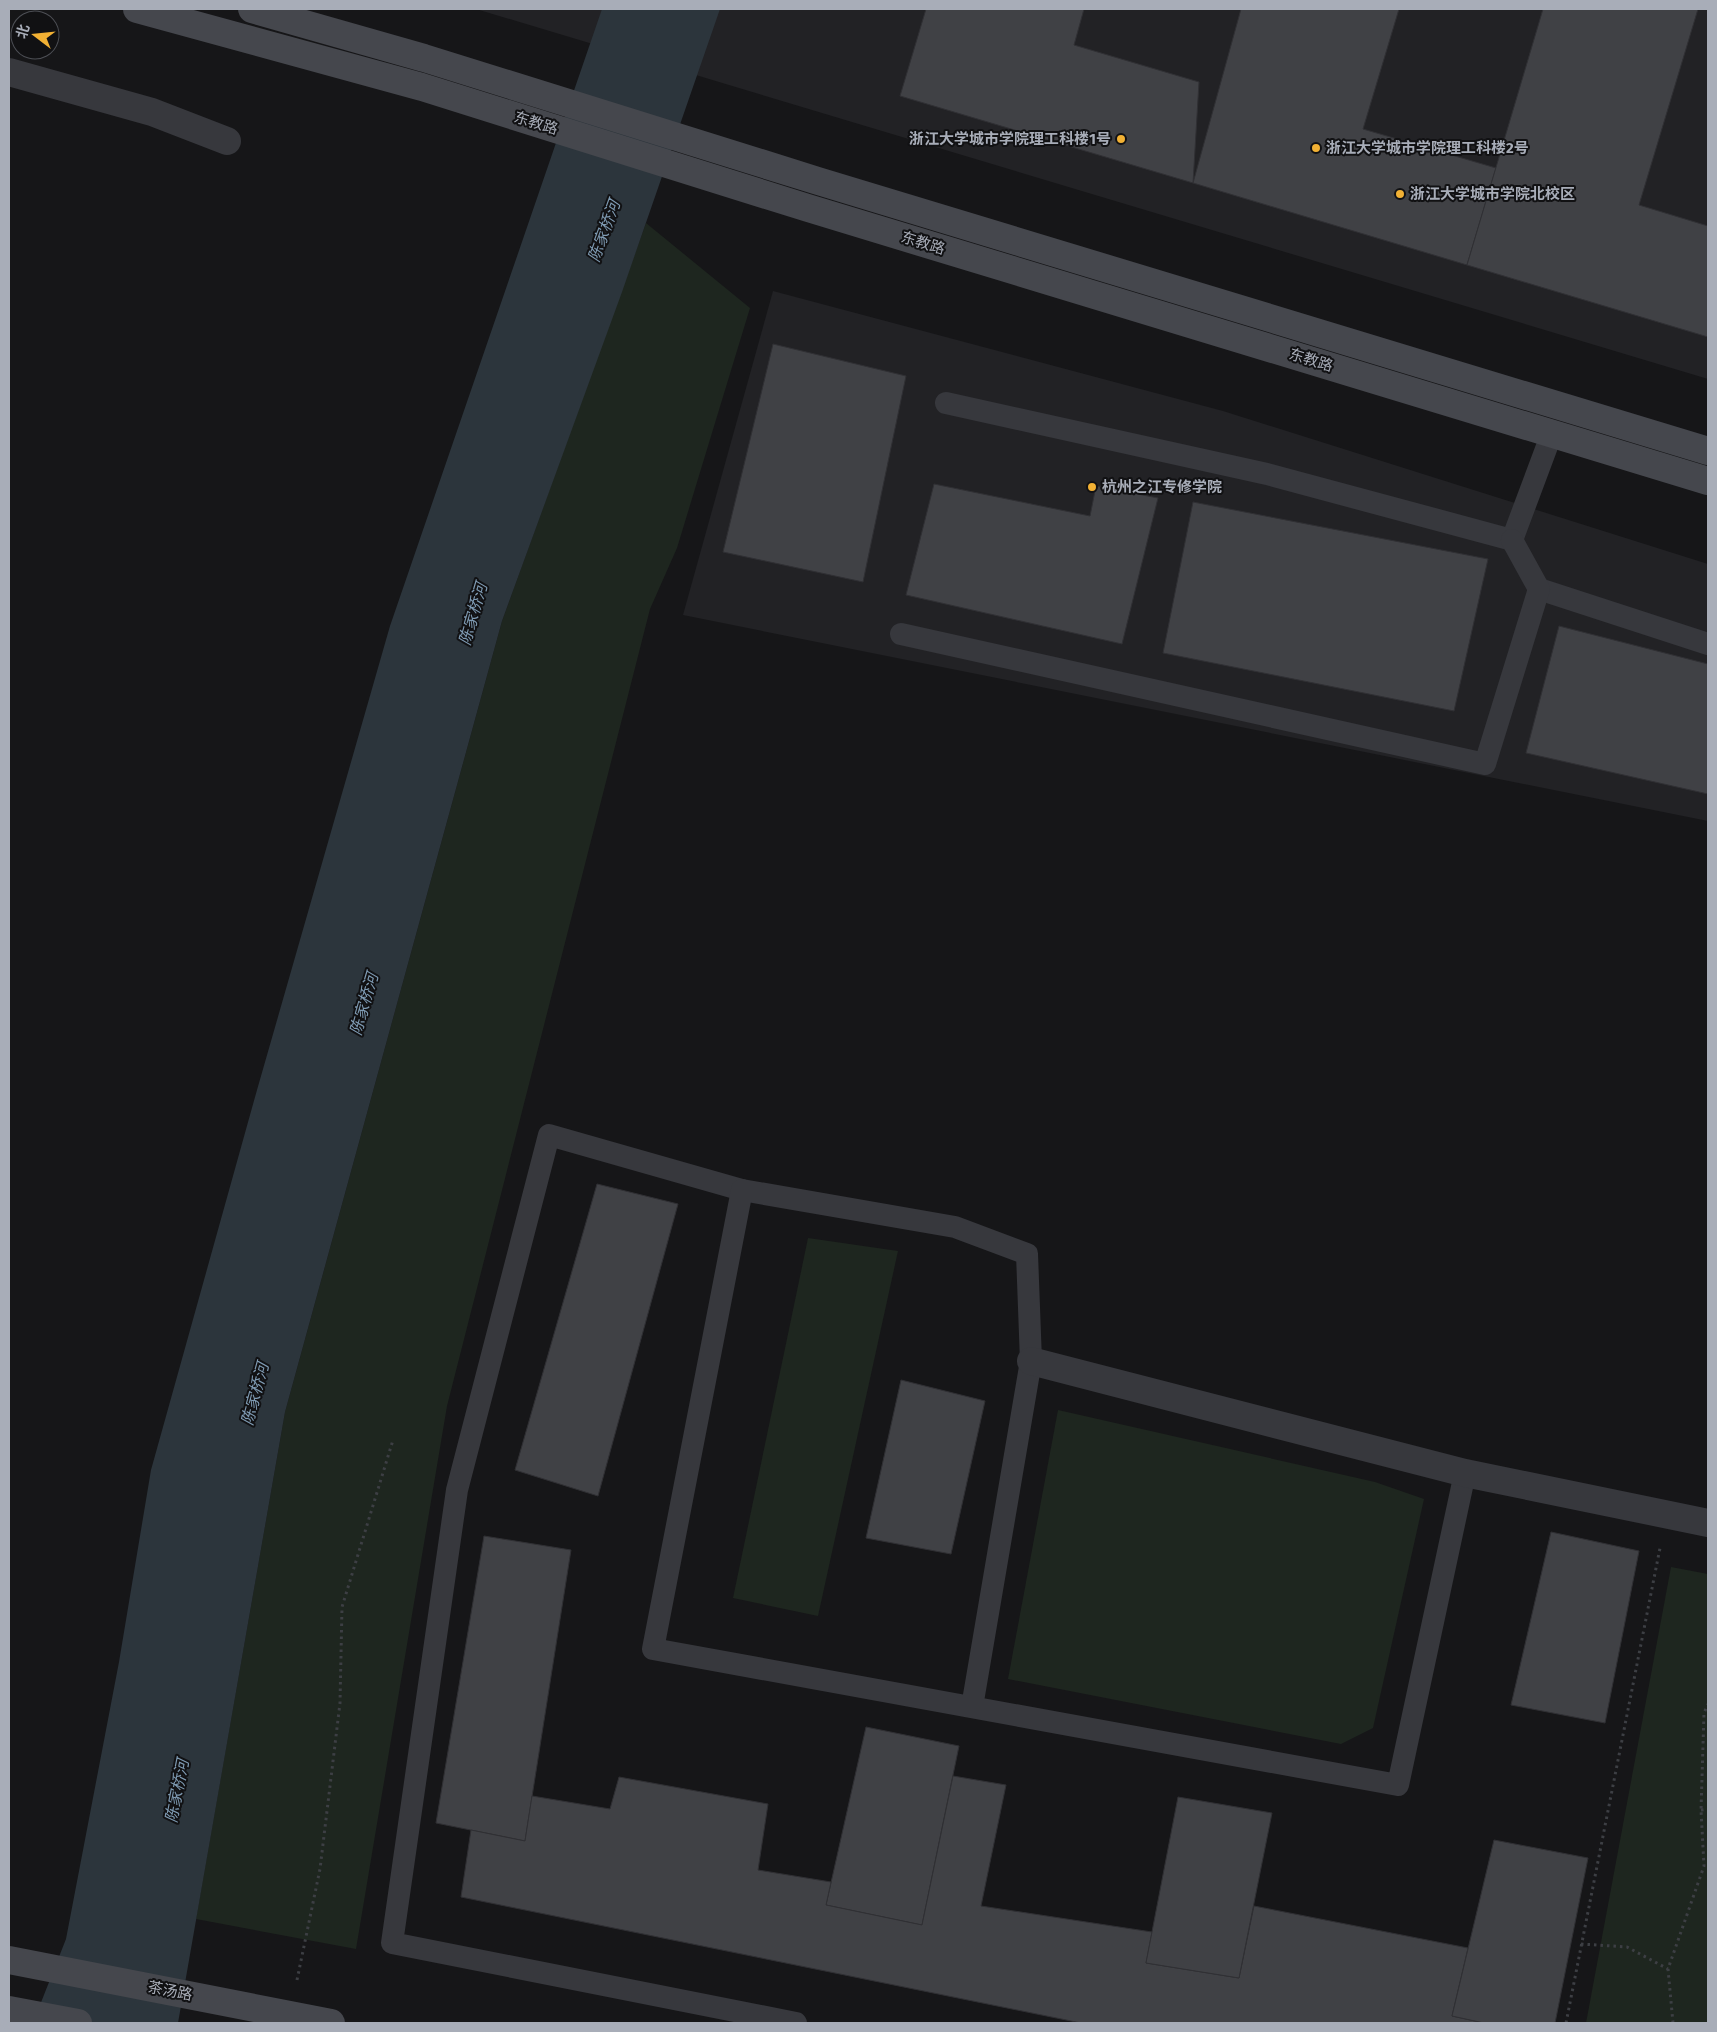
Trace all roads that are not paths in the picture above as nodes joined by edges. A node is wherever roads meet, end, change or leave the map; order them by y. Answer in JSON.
{"nodes":[{"id":1,"x":137,"y":9,"type":"edge"},
{"id":2,"x":252,"y":9,"type":"edge"},
{"id":3,"x":9,"y":72,"type":"edge"},
{"id":4,"x":227,"y":141,"type":"dead end"},
{"id":5,"x":946,"y":403,"type":"dead end"},
{"id":6,"x":1552,"y":433,"type":"junction"},
{"id":7,"x":1708,"y":451,"type":"edge"},
{"id":8,"x":1708,"y":481,"type":"edge"},
{"id":9,"x":1512,"y":540,"type":"junction"},
{"id":10,"x":1539,"y":589,"type":"junction"},
{"id":11,"x":901,"y":634,"type":"dead end"},
{"id":12,"x":1708,"y":644,"type":"edge"},
{"id":13,"x":742,"y":1190,"type":"junction"},
{"id":14,"x":1031,"y":1361,"type":"junction"},
{"id":15,"x":1465,"y":1473,"type":"junction"},
{"id":16,"x":1708,"y":1523,"type":"edge"},
{"id":17,"x":972,"y":1707,"type":"junction"},
{"id":18,"x":9,"y":1960,"type":"edge"},
{"id":19,"x":9,"y":2010,"type":"edge"},
{"id":20,"x":78,"y":2023,"type":"edge"},
{"id":21,"x":331,"y":2023,"type":"edge"},
{"id":22,"x":796,"y":2023,"type":"edge"}],
"edges":[{"from":1,"to":6,"type":"street","name":"东教路"},
{"from":2,"to":7,"type":"street","name":"东教路"},
{"from":3,"to":4,"type":"street"},
{"from":5,"to":9,"type":"lane"},
{"from":6,"to":8,"type":"street","name":"东教路"},
{"from":6,"to":9,"type":"lane"},
{"from":9,"to":10,"type":"lane"},
{"from":10,"to":11,"type":"lane"},
{"from":10,"to":12,"type":"lane"},
{"from":13,"to":14,"type":"lane"},
{"from":13,"to":17,"type":"lane"},
{"from":13,"to":22,"type":"lane"},
{"from":14,"to":15,"type":"street"},
{"from":14,"to":17,"type":"lane"},
{"from":15,"to":16,"type":"street"},
{"from":15,"to":17,"type":"lane"},
{"from":18,"to":21,"type":"street","name":"茶汤路","bridge":true},
{"from":19,"to":20,"type":"street"}]}
